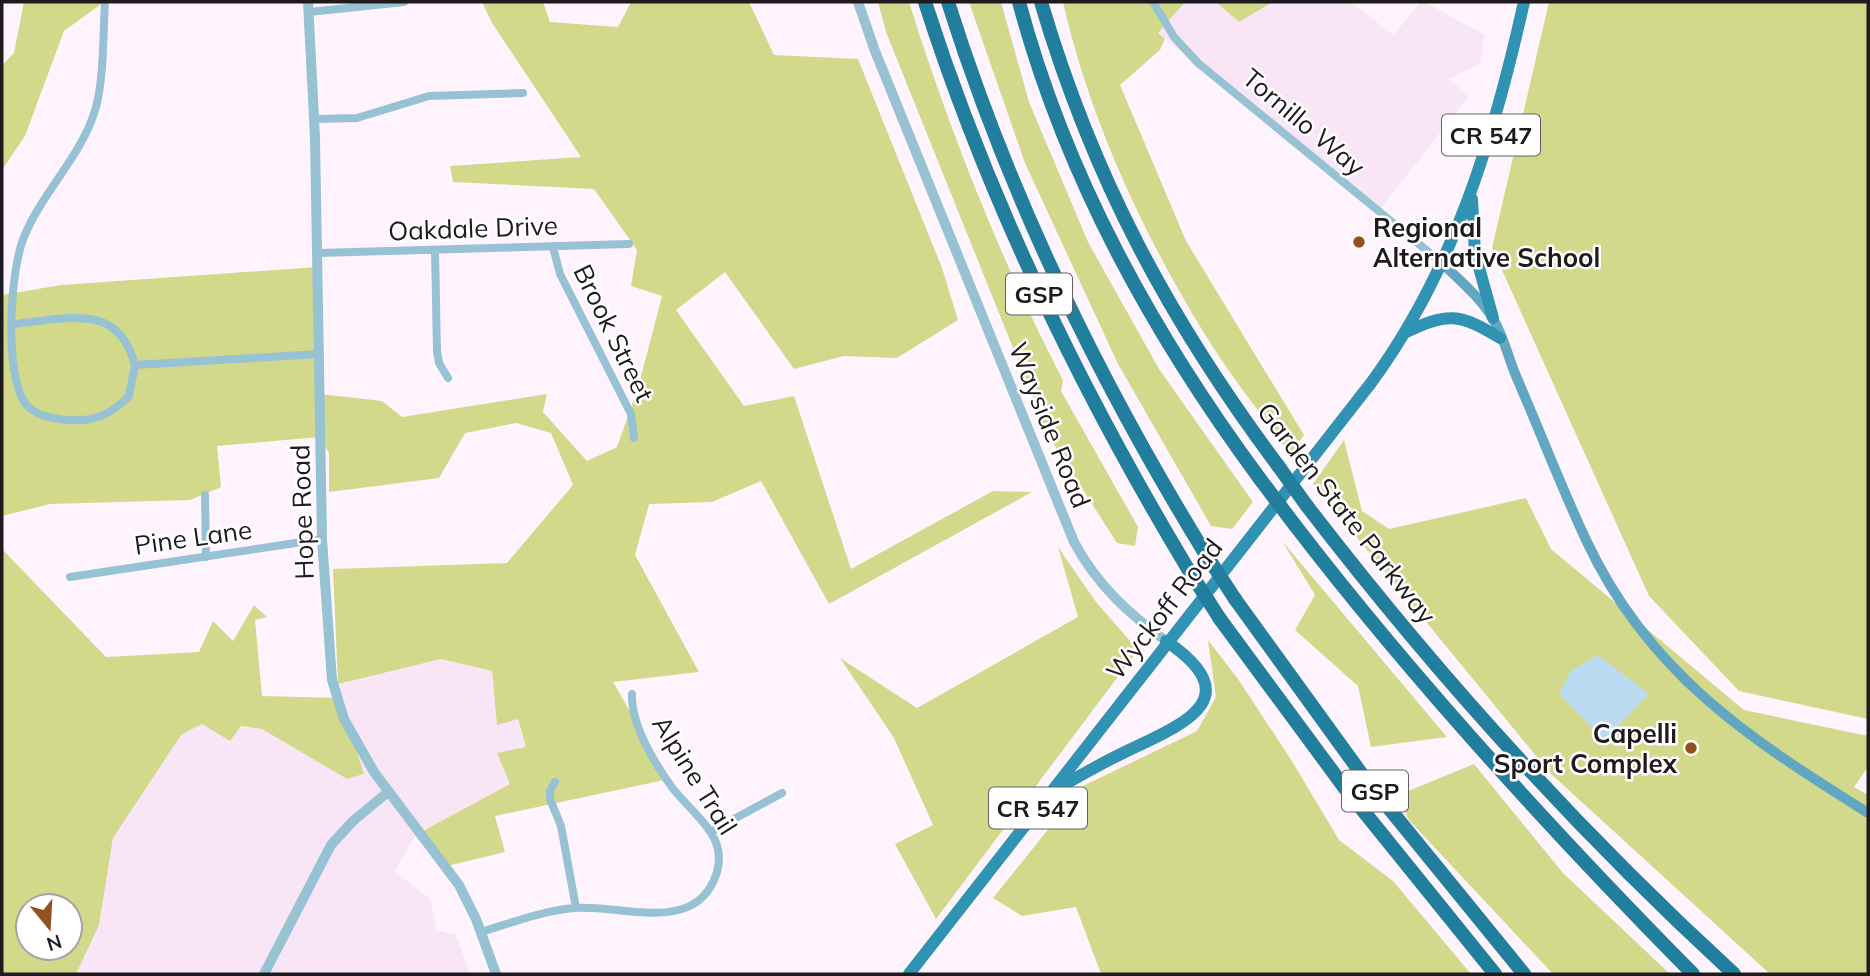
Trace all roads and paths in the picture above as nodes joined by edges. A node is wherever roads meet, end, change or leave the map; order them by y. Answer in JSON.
{"nodes":[{"id":1,"x":105,"y":2,"type":"edge"},
{"id":2,"x":404,"y":2,"type":"edge"},
{"id":3,"x":858,"y":2,"type":"edge"},
{"id":4,"x":925,"y":2,"type":"edge"},
{"id":5,"x":948,"y":2,"type":"edge"},
{"id":6,"x":1019,"y":2,"type":"edge"},
{"id":7,"x":1041,"y":2,"type":"edge"},
{"id":8,"x":1153,"y":2,"type":"edge"},
{"id":9,"x":1524,"y":2,"type":"edge"},
{"id":10,"x":308,"y":7,"type":"edge"},
{"id":11,"x":523,"y":93,"type":"dead end"},
{"id":12,"x":314,"y":119,"type":"junction"},
{"id":13,"x":1472,"y":196,"type":"junction"},
{"id":14,"x":629,"y":244,"type":"dead end"},
{"id":15,"x":553,"y":247,"type":"junction"},
{"id":16,"x":435,"y":250,"type":"junction"},
{"id":17,"x":318,"y":253,"type":"junction"},
{"id":18,"x":1442,"y":263,"type":"junction"},
{"id":19,"x":1493,"y":318,"type":"junction"},
{"id":20,"x":12,"y":324,"type":"junction"},
{"id":21,"x":1404,"y":333,"type":"junction"},
{"id":22,"x":1500,"y":338,"type":"junction"},
{"id":23,"x":320,"y":354,"type":"junction"},
{"id":24,"x":135,"y":365,"type":"junction"},
{"id":25,"x":448,"y":378,"type":"dead end"},
{"id":26,"x":634,"y":438,"type":"dead end"},
{"id":27,"x":205,"y":495,"type":"dead end"},
{"id":28,"x":322,"y":539,"type":"junction"},
{"id":29,"x":206,"y":556,"type":"junction"},
{"id":30,"x":70,"y":577,"type":"dead end"},
{"id":31,"x":1167,"y":641,"type":"junction"},
{"id":32,"x":632,"y":694,"type":"dead end"},
{"id":33,"x":555,"y":782,"type":"dead end"},
{"id":34,"x":388,"y":792,"type":"junction"},
{"id":35,"x":782,"y":793,"type":"dead end"},
{"id":36,"x":1048,"y":795,"type":"junction"},
{"id":37,"x":1868,"y":813,"type":"edge"},
{"id":38,"x":712,"y":831,"type":"junction"},
{"id":39,"x":576,"y":908,"type":"junction"},
{"id":40,"x":481,"y":932,"type":"junction"},
{"id":41,"x":264,"y":974,"type":"edge"},
{"id":42,"x":496,"y":974,"type":"edge"},
{"id":43,"x":909,"y":974,"type":"edge"},
{"id":44,"x":1495,"y":974,"type":"edge"},
{"id":45,"x":1524,"y":974,"type":"edge"},
{"id":46,"x":1693,"y":974,"type":"edge"},
{"id":47,"x":1734,"y":974,"type":"edge"}],
"edges":[{"from":1,"to":20,"type":"street"},
{"from":2,"to":10,"type":"street"},
{"from":3,"to":31,"type":"street","name":"Wayside Road"},
{"from":4,"to":44,"type":"highway","number":"GSP","bridge":true},
{"from":5,"to":45,"type":"highway","number":"GSP","bridge":true},
{"from":6,"to":46,"type":"highway","name":"Garden State Parkway","bridge":true},
{"from":7,"to":47,"type":"highway","name":"Garden State Parkway","bridge":true},
{"from":8,"to":18,"type":"street","name":"Tornillo Way"},
{"from":9,"to":13,"type":"main road","number":"CR 547"},
{"from":10,"to":12,"type":"street","name":"Hope Road"},
{"from":11,"to":12,"type":"street"},
{"from":12,"to":17,"type":"street","name":"Hope Road"},
{"from":13,"to":18,"type":"main road","number":"CR 547"},
{"from":13,"to":19,"type":"main road"},
{"from":14,"to":15,"type":"street","name":"Oakdale Drive"},
{"from":15,"to":16,"type":"street","name":"Oakdale Drive"},
{"from":15,"to":26,"type":"street","name":"Brook Street"},
{"from":16,"to":17,"type":"street","name":"Oakdale Drive"},
{"from":16,"to":25,"type":"street"},
{"from":17,"to":23,"type":"street","name":"Hope Road"},
{"from":18,"to":19,"type":"main road"},
{"from":18,"to":21,"type":"main road","name":"Wyckoff Road","number":"CR 547"},
{"from":19,"to":22,"type":"main road"},
{"from":20,"to":24,"type":"street"},
{"from":20,"to":24,"type":"street"},
{"from":21,"to":22,"type":"main road"},
{"from":21,"to":31,"type":"main road","name":"Wyckoff Road","number":"CR 547"},
{"from":22,"to":37,"type":"main road"},
{"from":23,"to":24,"type":"street"},
{"from":23,"to":28,"type":"street","name":"Hope Road"},
{"from":27,"to":29,"type":"street"},
{"from":28,"to":29,"type":"street","name":"Pine Lane"},
{"from":28,"to":34,"type":"street","name":"Hope Road"},
{"from":29,"to":30,"type":"street","name":"Pine Lane"},
{"from":31,"to":36,"type":"main road","name":"Wyckoff Road","number":"CR 547"},
{"from":31,"to":36,"type":"main road"},
{"from":32,"to":38,"type":"street","name":"Alpine Trail"},
{"from":33,"to":39,"type":"street"},
{"from":34,"to":40,"type":"street","name":"Hope Road"},
{"from":34,"to":41,"type":"street"},
{"from":35,"to":38,"type":"street"},
{"from":36,"to":43,"type":"main road","name":"Wyckoff Road","number":"CR 547"},
{"from":38,"to":39,"type":"street","name":"Alpine Trail"},
{"from":39,"to":40,"type":"street","name":"Alpine Trail"},
{"from":40,"to":42,"type":"street","name":"Hope Road"}]}
